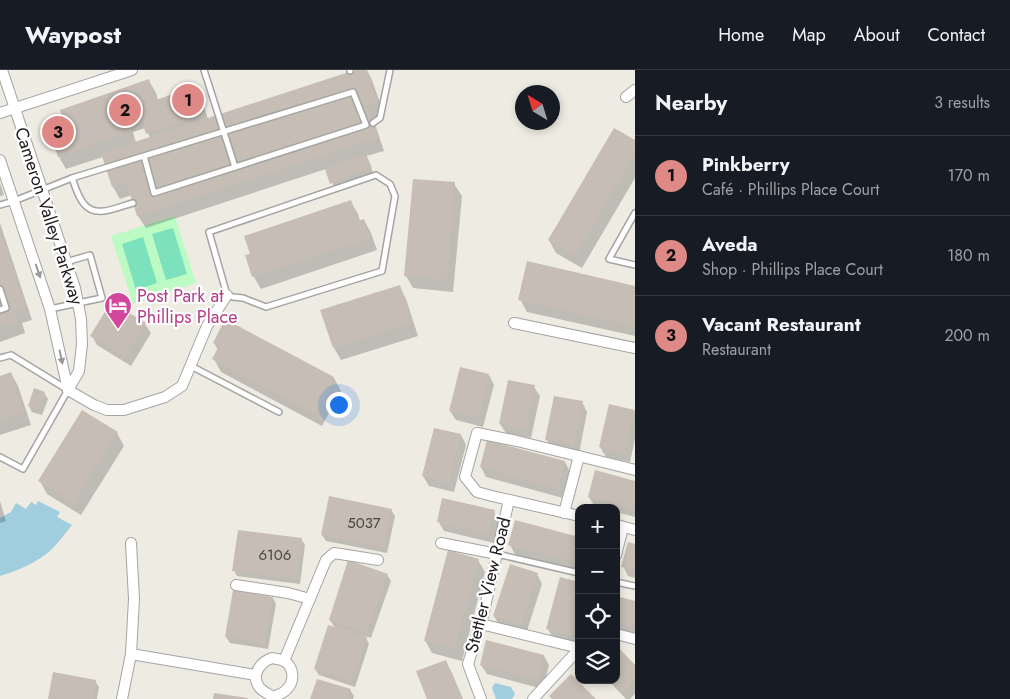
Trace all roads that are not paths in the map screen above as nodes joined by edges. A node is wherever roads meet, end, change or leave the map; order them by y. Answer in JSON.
{"nodes":[{"id":1,"x":2,"y":70,"type":"edge"},
{"id":2,"x":132,"y":70,"type":"edge"},
{"id":3,"x":204,"y":70,"type":"edge"},
{"id":4,"x":390,"y":70,"type":"edge"},
{"id":5,"x":635,"y":90,"type":"edge"},
{"id":6,"x":626,"y":97,"type":"dead end"},
{"id":7,"x":14,"y":109,"type":"junction"},
{"id":8,"x":0,"y":113,"type":"edge"},
{"id":9,"x":373,"y":123,"type":"dead end"},
{"id":10,"x":224,"y":132,"type":"junction"},
{"id":11,"x":144,"y":156,"type":"junction"},
{"id":12,"x":0,"y":160,"type":"edge"},
{"id":13,"x":235,"y":167,"type":"junction"},
{"id":14,"x":72,"y":178,"type":"junction"},
{"id":15,"x":42,"y":190,"type":"junction"},
{"id":16,"x":14,"y":201,"type":"junction"},
{"id":17,"x":133,"y":203,"type":"dead end"},
{"id":18,"x":0,"y":205,"type":"edge"},
{"id":19,"x":635,"y":212,"type":"edge"},
{"id":20,"x":66,"y":262,"type":"junction"},
{"id":21,"x":635,"y":265,"type":"edge"},
{"id":22,"x":0,"y":289,"type":"edge"},
{"id":23,"x":227,"y":295,"type":"junction"},
{"id":24,"x":78,"y":303,"type":"junction"},
{"id":25,"x":50,"y":309,"type":"junction"},
{"id":26,"x":0,"y":310,"type":"edge"},
{"id":27,"x":514,"y":322,"type":"dead end"},
{"id":28,"x":635,"y":348,"type":"edge"},
{"id":29,"x":0,"y":358,"type":"edge"},
{"id":30,"x":190,"y":366,"type":"junction"},
{"id":31,"x":68,"y":390,"type":"junction"},
{"id":32,"x":279,"y":412,"type":"dead end"},
{"id":33,"x":579,"y":456,"type":"junction"},
{"id":34,"x":0,"y":457,"type":"edge"},
{"id":35,"x":635,"y":470,"type":"edge"},
{"id":36,"x":509,"y":500,"type":"junction"},
{"id":37,"x":564,"y":513,"type":"junction"},
{"id":38,"x":575,"y":515,"type":"edge"},
{"id":39,"x":620,"y":526,"type":"edge"},
{"id":40,"x":635,"y":530,"type":"edge"},
{"id":41,"x":131,"y":542,"type":"dead end"},
{"id":42,"x":440,"y":543,"type":"dead end"},
{"id":43,"x":497,"y":554,"type":"junction"},
{"id":44,"x":378,"y":560,"type":"dead end"},
{"id":45,"x":575,"y":572,"type":"edge"},
{"id":46,"x":620,"y":583,"type":"edge"},
{"id":47,"x":236,"y":585,"type":"dead end"},
{"id":48,"x":635,"y":586,"type":"edge"},
{"id":49,"x":310,"y":599,"type":"junction"},
{"id":50,"x":481,"y":624,"type":"junction"},
{"id":51,"x":620,"y":635,"type":"edge"},
{"id":52,"x":635,"y":639,"type":"edge"},
{"id":53,"x":575,"y":647,"type":"edge"},
{"id":54,"x":575,"y":652,"type":"edge"},
{"id":55,"x":130,"y":654,"type":"junction"},
{"id":56,"x":284,"y":661,"type":"junction"},
{"id":57,"x":256,"y":675,"type":"junction"},
{"id":58,"x":273,"y":698,"type":"edge"},
{"id":59,"x":122,"y":699,"type":"edge"},
{"id":60,"x":481,"y":699,"type":"edge"},
{"id":61,"x":533,"y":699,"type":"edge"}],
"edges":[{"from":1,"to":7,"type":"street","name":"Cameron Valley Parkway"},
{"from":2,"to":7,"type":"street"},
{"from":3,"to":10,"type":"lane"},
{"from":4,"to":9,"type":"lane"},
{"from":5,"to":6,"type":"street"},
{"from":7,"to":8,"type":"street"},
{"from":7,"to":15,"type":"street","name":"Cameron Valley Parkway"},
{"from":10,"to":11,"type":"lane"},
{"from":10,"to":13,"type":"lane"},
{"from":10,"to":13,"type":"lane"},
{"from":11,"to":13,"type":"lane"},
{"from":11,"to":14,"type":"lane"},
{"from":12,"to":16,"type":"street","name":"Cameron Valley Parkway"},
{"from":14,"to":15,"type":"lane"},
{"from":14,"to":17,"type":"lane"},
{"from":15,"to":16,"type":"lane"},
{"from":15,"to":20,"type":"street","name":"Cameron Valley Parkway"},
{"from":16,"to":18,"type":"lane"},
{"from":16,"to":25,"type":"street","name":"Cameron Valley Parkway","one_way":true},
{"from":19,"to":21,"type":"lane"},
{"from":20,"to":24,"type":"street","name":"Cameron Valley Parkway"},
{"from":20,"to":24,"type":"lane"},
{"from":22,"to":26,"type":"lane"},
{"from":23,"to":23,"type":"lane"},
{"from":23,"to":30,"type":"street"},
{"from":24,"to":25,"type":"lane"},
{"from":24,"to":31,"type":"street","name":"Cameron Valley Parkway"},
{"from":25,"to":31,"type":"street","name":"Cameron Valley Parkway","one_way":true},
{"from":27,"to":28,"type":"street"},
{"from":29,"to":31,"type":"lane"},
{"from":30,"to":31,"type":"street"},
{"from":30,"to":32,"type":"lane"},
{"from":31,"to":34,"type":"lane"},
{"from":33,"to":35,"type":"street"},
{"from":33,"to":36,"type":"street"},
{"from":33,"to":37,"type":"street"},
{"from":36,"to":37,"type":"street"},
{"from":36,"to":43,"type":"street","name":"Stettler View Road"},
{"from":37,"to":38,"type":"street"},
{"from":39,"to":40,"type":"street"},
{"from":41,"to":55,"type":"street"},
{"from":42,"to":43,"type":"street"},
{"from":43,"to":45,"type":"lane"},
{"from":43,"to":50,"type":"street","name":"Stettler View Road"},
{"from":44,"to":49,"type":"street"},
{"from":46,"to":48,"type":"lane"},
{"from":47,"to":49,"type":"street"},
{"from":49,"to":56,"type":"street"},
{"from":50,"to":53,"type":"street"},
{"from":50,"to":60,"type":"street","name":"Stettler View Road"},
{"from":51,"to":52,"type":"street"},
{"from":54,"to":61,"type":"street"},
{"from":55,"to":57,"type":"street"},
{"from":55,"to":59,"type":"street"},
{"from":56,"to":57,"type":"street"},
{"from":56,"to":58,"type":"street"},
{"from":57,"to":58,"type":"street"}]}
